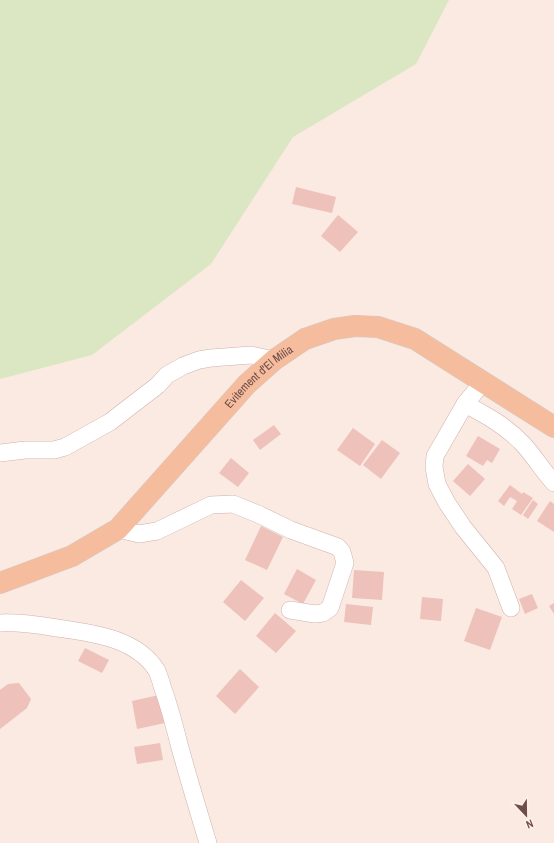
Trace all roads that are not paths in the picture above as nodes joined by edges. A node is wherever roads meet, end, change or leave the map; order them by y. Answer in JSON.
{"nodes":[{"id":1,"x":274,"y":360,"type":"junction"},
{"id":2,"x":483,"y":382,"type":"junction"},
{"id":3,"x":465,"y":404,"type":"junction"},
{"id":4,"x":554,"y":427,"type":"edge"},
{"id":5,"x":0,"y":453,"type":"edge"},
{"id":6,"x":554,"y":482,"type":"edge"},
{"id":7,"x":118,"y":529,"type":"junction"},
{"id":8,"x":0,"y":583,"type":"edge"},
{"id":9,"x":510,"y":608,"type":"dead end"},
{"id":10,"x":290,"y":610,"type":"dead end"},
{"id":11,"x":0,"y":623,"type":"edge"},
{"id":12,"x":208,"y":843,"type":"edge"}],
"edges":[{"from":1,"to":2,"type":"main road","name":"Evitement d'El Milia"},
{"from":1,"to":5,"type":"street"},
{"from":1,"to":7,"type":"main road","name":"Evitement d'El Milia"},
{"from":2,"to":3,"type":"street"},
{"from":2,"to":4,"type":"main road","name":"Evitement d'El Milia"},
{"from":3,"to":6,"type":"street"},
{"from":3,"to":9,"type":"street"},
{"from":7,"to":8,"type":"main road","name":"Evitement d'El Milia"},
{"from":7,"to":10,"type":"street"},
{"from":11,"to":12,"type":"street"}]}
